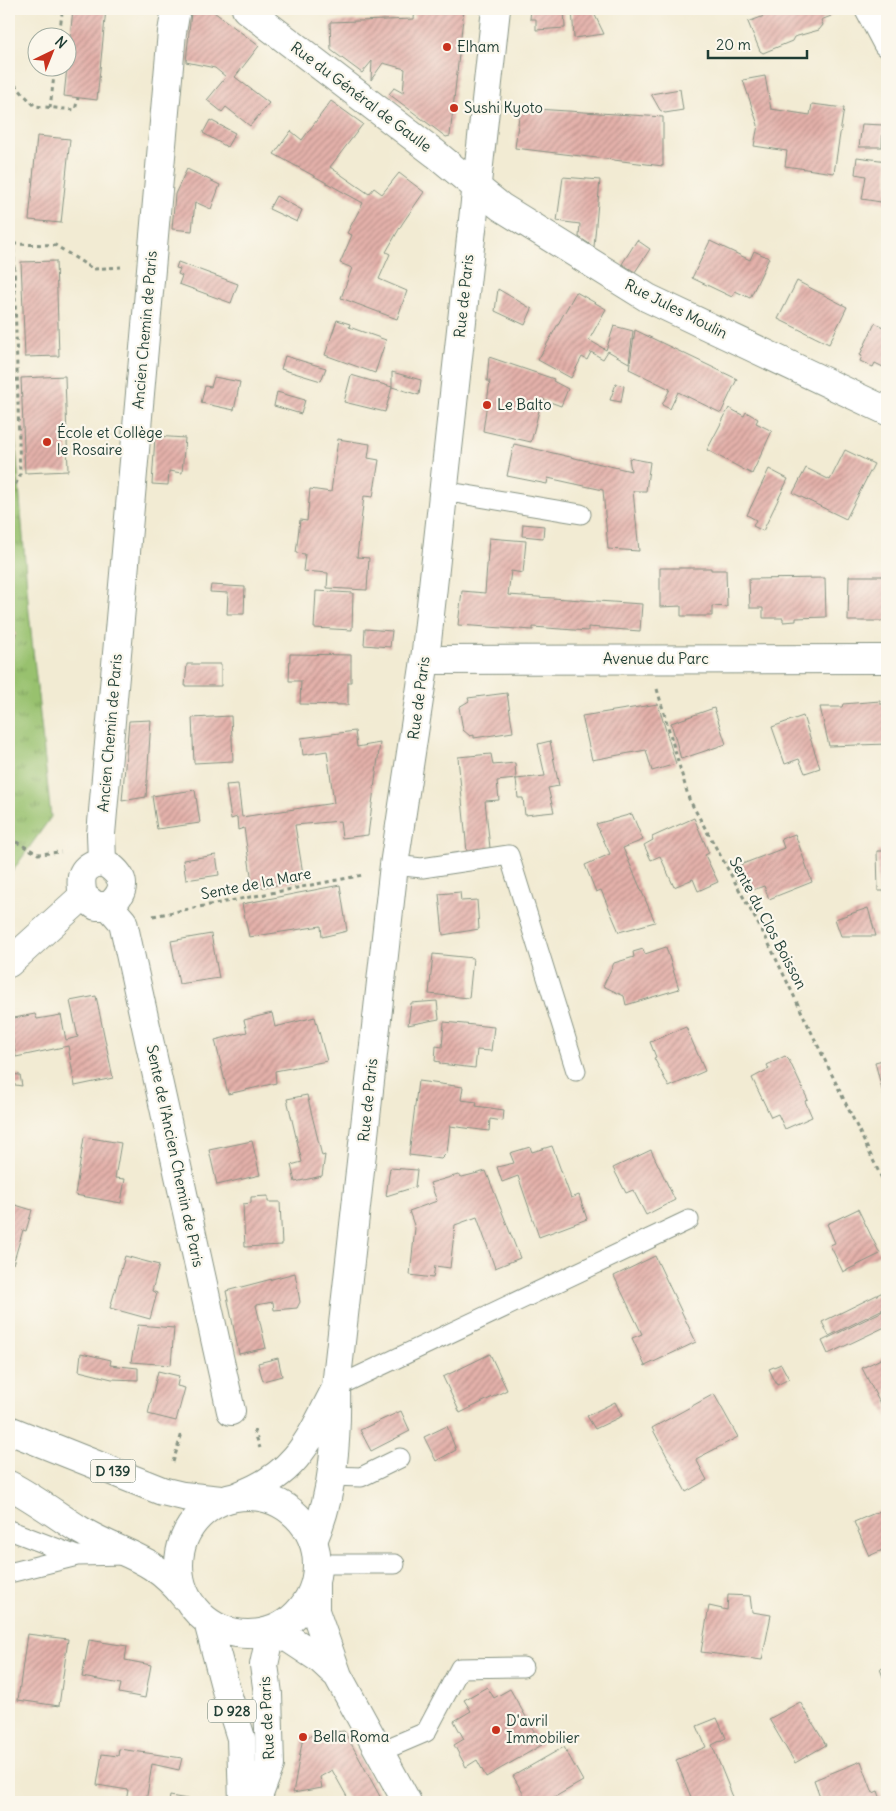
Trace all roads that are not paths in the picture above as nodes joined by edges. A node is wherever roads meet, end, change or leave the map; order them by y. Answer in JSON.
{"nodes":[{"id":1,"x":176,"y":9,"type":"edge"},
{"id":2,"x":246,"y":9,"type":"edge"},
{"id":3,"x":496,"y":9,"type":"edge"},
{"id":4,"x":869,"y":9,"type":"edge"},
{"id":5,"x":887,"y":44,"type":"edge"},
{"id":6,"x":476,"y":188,"type":"junction"},
{"id":7,"x":887,"y":411,"type":"edge"},
{"id":8,"x":443,"y":491,"type":"junction"},
{"id":9,"x":581,"y":514,"type":"dead end"},
{"id":10,"x":887,"y":659,"type":"edge"},
{"id":11,"x":425,"y":660,"type":"junction"},
{"id":12,"x":103,"y":854,"type":"junction"},
{"id":13,"x":394,"y":871,"type":"junction"},
{"id":14,"x":83,"y":896,"type":"junction"},
{"id":15,"x":116,"y":914,"type":"junction"},
{"id":16,"x":9,"y":963,"type":"edge"},
{"id":17,"x":576,"y":1071,"type":"dead end"},
{"id":18,"x":690,"y":1220,"type":"dead end"},
{"id":19,"x":336,"y":1387,"type":"junction"},
{"id":20,"x":231,"y":1411,"type":"dead end"},
{"id":21,"x":9,"y":1430,"type":"edge"},
{"id":22,"x":400,"y":1458,"type":"dead end"},
{"id":23,"x":331,"y":1476,"type":"junction"},
{"id":24,"x":9,"y":1485,"type":"edge"},
{"id":25,"x":230,"y":1498,"type":"junction"},
{"id":26,"x":9,"y":1530,"type":"edge"},
{"id":27,"x":136,"y":1555,"type":"junction"},
{"id":28,"x":77,"y":1556,"type":"junction"},
{"id":29,"x":315,"y":1563,"type":"junction"},
{"id":30,"x":395,"y":1564,"type":"dead end"},
{"id":31,"x":9,"y":1573,"type":"edge"},
{"id":32,"x":200,"y":1614,"type":"junction"},
{"id":33,"x":273,"y":1631,"type":"junction"},
{"id":34,"x":523,"y":1668,"type":"dead end"},
{"id":35,"x":338,"y":1676,"type":"junction"},
{"id":36,"x":379,"y":1752,"type":"junction"},
{"id":37,"x":242,"y":1802,"type":"edge"},
{"id":38,"x":256,"y":1802,"type":"edge"},
{"id":39,"x":407,"y":1802,"type":"edge"}],
"edges":[{"from":1,"to":12,"type":"street","name":"Ancien Chemin de Paris"},
{"from":2,"to":6,"type":"street","name":"Rue du Général de Gaulle"},
{"from":3,"to":6,"type":"street","name":"Rue de Paris"},
{"from":4,"to":5,"type":"street"},
{"from":6,"to":7,"type":"street","name":"Rue Jules Moulin"},
{"from":6,"to":8,"type":"street","name":"Rue de Paris"},
{"from":8,"to":9,"type":"lane"},
{"from":8,"to":11,"type":"street","name":"Rue de Paris"},
{"from":10,"to":11,"type":"street","name":"Avenue du Parc"},
{"from":11,"to":13,"type":"street","name":"Rue de Paris"},
{"from":12,"to":14,"type":"street"},
{"from":12,"to":15,"type":"street"},
{"from":13,"to":17,"type":"lane"},
{"from":13,"to":19,"type":"street","name":"Rue de Paris"},
{"from":14,"to":15,"type":"street"},
{"from":14,"to":16,"type":"street"},
{"from":15,"to":20,"type":"street","name":"Sente de l'Ancien Chemin de Paris"},
{"from":18,"to":19,"type":"lane"},
{"from":19,"to":23,"type":"street","name":"Rue de Paris"},
{"from":19,"to":25,"type":"street","name":"Rue de Paris"},
{"from":21,"to":25,"type":"street","number":"D 139"},
{"from":22,"to":23,"type":"lane"},
{"from":23,"to":29,"type":"street","name":"Rue de Paris"},
{"from":24,"to":27,"type":"street"},
{"from":25,"to":29,"type":"street"},
{"from":25,"to":32,"type":"street"},
{"from":26,"to":28,"type":"lane"},
{"from":27,"to":28,"type":"lane"},
{"from":27,"to":32,"type":"street"},
{"from":28,"to":31,"type":"lane"},
{"from":29,"to":30,"type":"lane"},
{"from":29,"to":33,"type":"street"},
{"from":29,"to":35,"type":"street"},
{"from":32,"to":33,"type":"street"},
{"from":32,"to":37,"type":"street","name":"Rue de Paris","number":"D 928"},
{"from":33,"to":35,"type":"street"},
{"from":33,"to":38,"type":"street","name":"Rue de Paris","number":"D 928"},
{"from":34,"to":36,"type":"lane"},
{"from":35,"to":36,"type":"street"},
{"from":36,"to":39,"type":"street"}]}
